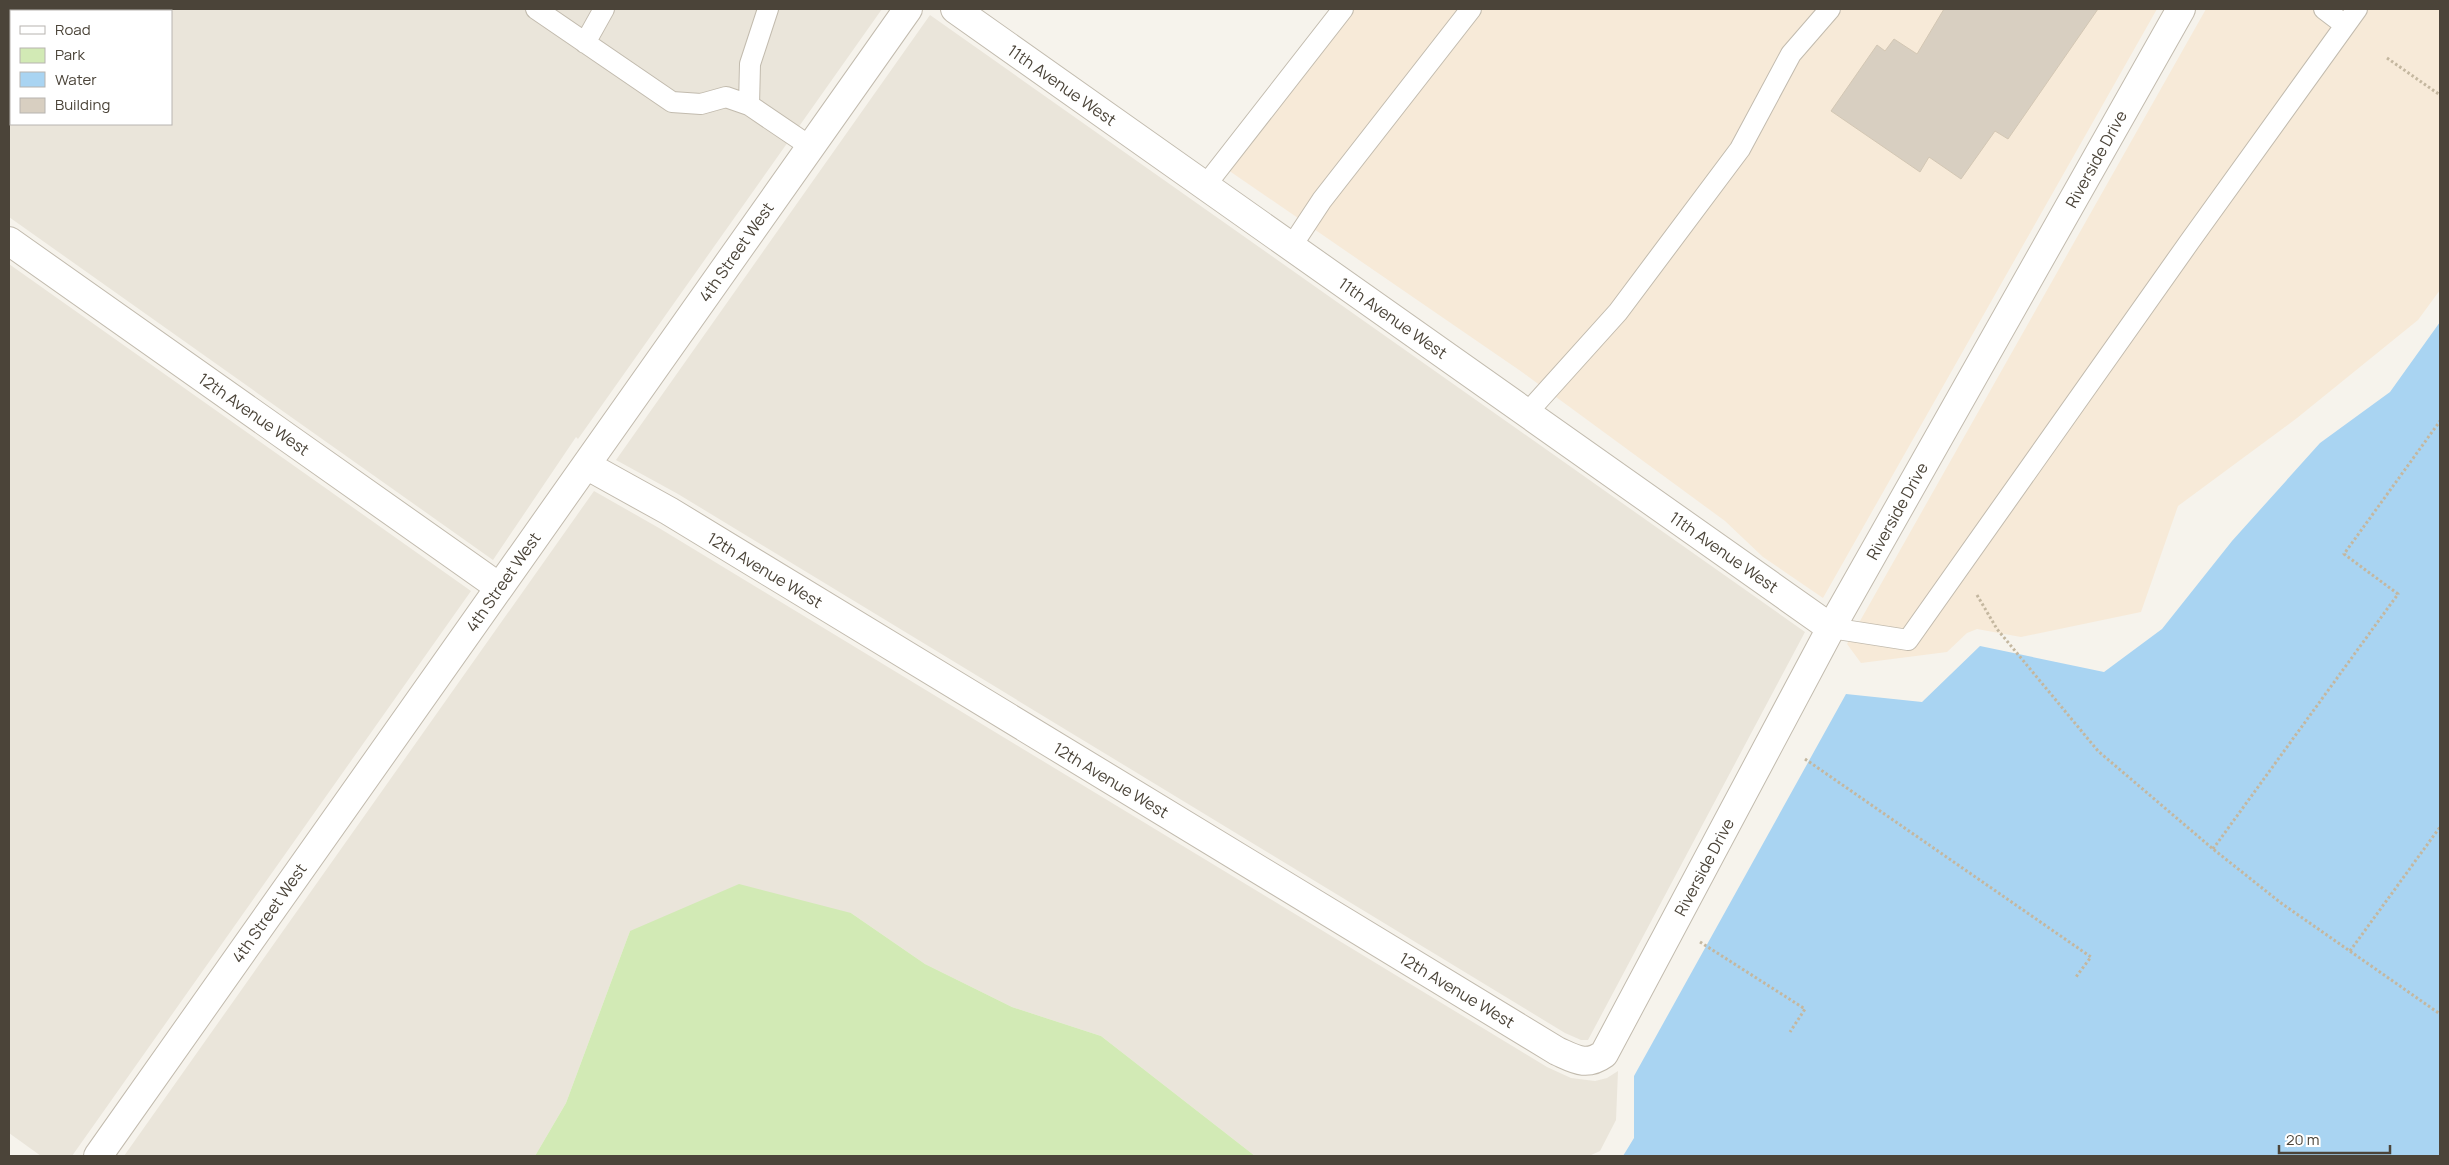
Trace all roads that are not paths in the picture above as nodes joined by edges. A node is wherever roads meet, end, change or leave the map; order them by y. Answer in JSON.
{"nodes":[{"id":1,"x":536,"y":9,"type":"edge"},
{"id":2,"x":604,"y":9,"type":"edge"},
{"id":3,"x":768,"y":9,"type":"edge"},
{"id":4,"x":908,"y":9,"type":"edge"},
{"id":5,"x":955,"y":9,"type":"edge"},
{"id":6,"x":1342,"y":9,"type":"edge"},
{"id":7,"x":1471,"y":9,"type":"edge"},
{"id":8,"x":1830,"y":9,"type":"edge"},
{"id":9,"x":2181,"y":9,"type":"edge"},
{"id":10,"x":2324,"y":9,"type":"edge"},
{"id":11,"x":2357,"y":9,"type":"edge"},
{"id":12,"x":2345,"y":25,"type":"junction"},
{"id":13,"x":585,"y":43,"type":"junction"},
{"id":14,"x":749,"y":104,"type":"junction"},
{"id":15,"x":811,"y":146,"type":"junction"},
{"id":16,"x":1205,"y":186,"type":"junction"},
{"id":17,"x":9,"y":241,"type":"edge"},
{"id":18,"x":1291,"y":246,"type":"junction"},
{"id":19,"x":1527,"y":414,"type":"junction"},
{"id":20,"x":586,"y":465,"type":"junction"},
{"id":21,"x":499,"y":587,"type":"junction"},
{"id":22,"x":1831,"y":628,"type":"junction"},
{"id":23,"x":1623,"y":1020,"type":"joint"},
{"id":24,"x":98,"y":1156,"type":"edge"}],
"edges":[{"from":1,"to":13,"type":"lane"},
{"from":2,"to":13,"type":"lane"},
{"from":3,"to":14,"type":"lane"},
{"from":4,"to":15,"type":"street","name":"4th Street West"},
{"from":5,"to":16,"type":"street","name":"11th Avenue West"},
{"from":6,"to":16,"type":"lane"},
{"from":7,"to":18,"type":"lane"},
{"from":8,"to":19,"type":"lane"},
{"from":9,"to":22,"type":"street","name":"Riverside Drive"},
{"from":10,"to":12,"type":"lane"},
{"from":11,"to":12,"type":"lane"},
{"from":12,"to":22,"type":"lane"},
{"from":13,"to":14,"type":"lane"},
{"from":14,"to":15,"type":"lane"},
{"from":15,"to":20,"type":"street","name":"4th Street West"},
{"from":16,"to":18,"type":"street","name":"11th Avenue West"},
{"from":17,"to":21,"type":"street","name":"12th Avenue West"},
{"from":18,"to":19,"type":"street","name":"11th Avenue West"},
{"from":19,"to":22,"type":"street","name":"11th Avenue West"},
{"from":20,"to":21,"type":"street","name":"4th Street West"},
{"from":20,"to":23,"type":"street","name":"12th Avenue West"},
{"from":21,"to":24,"type":"street","name":"4th Street West"},
{"from":22,"to":23,"type":"street","name":"Riverside Drive"}]}
